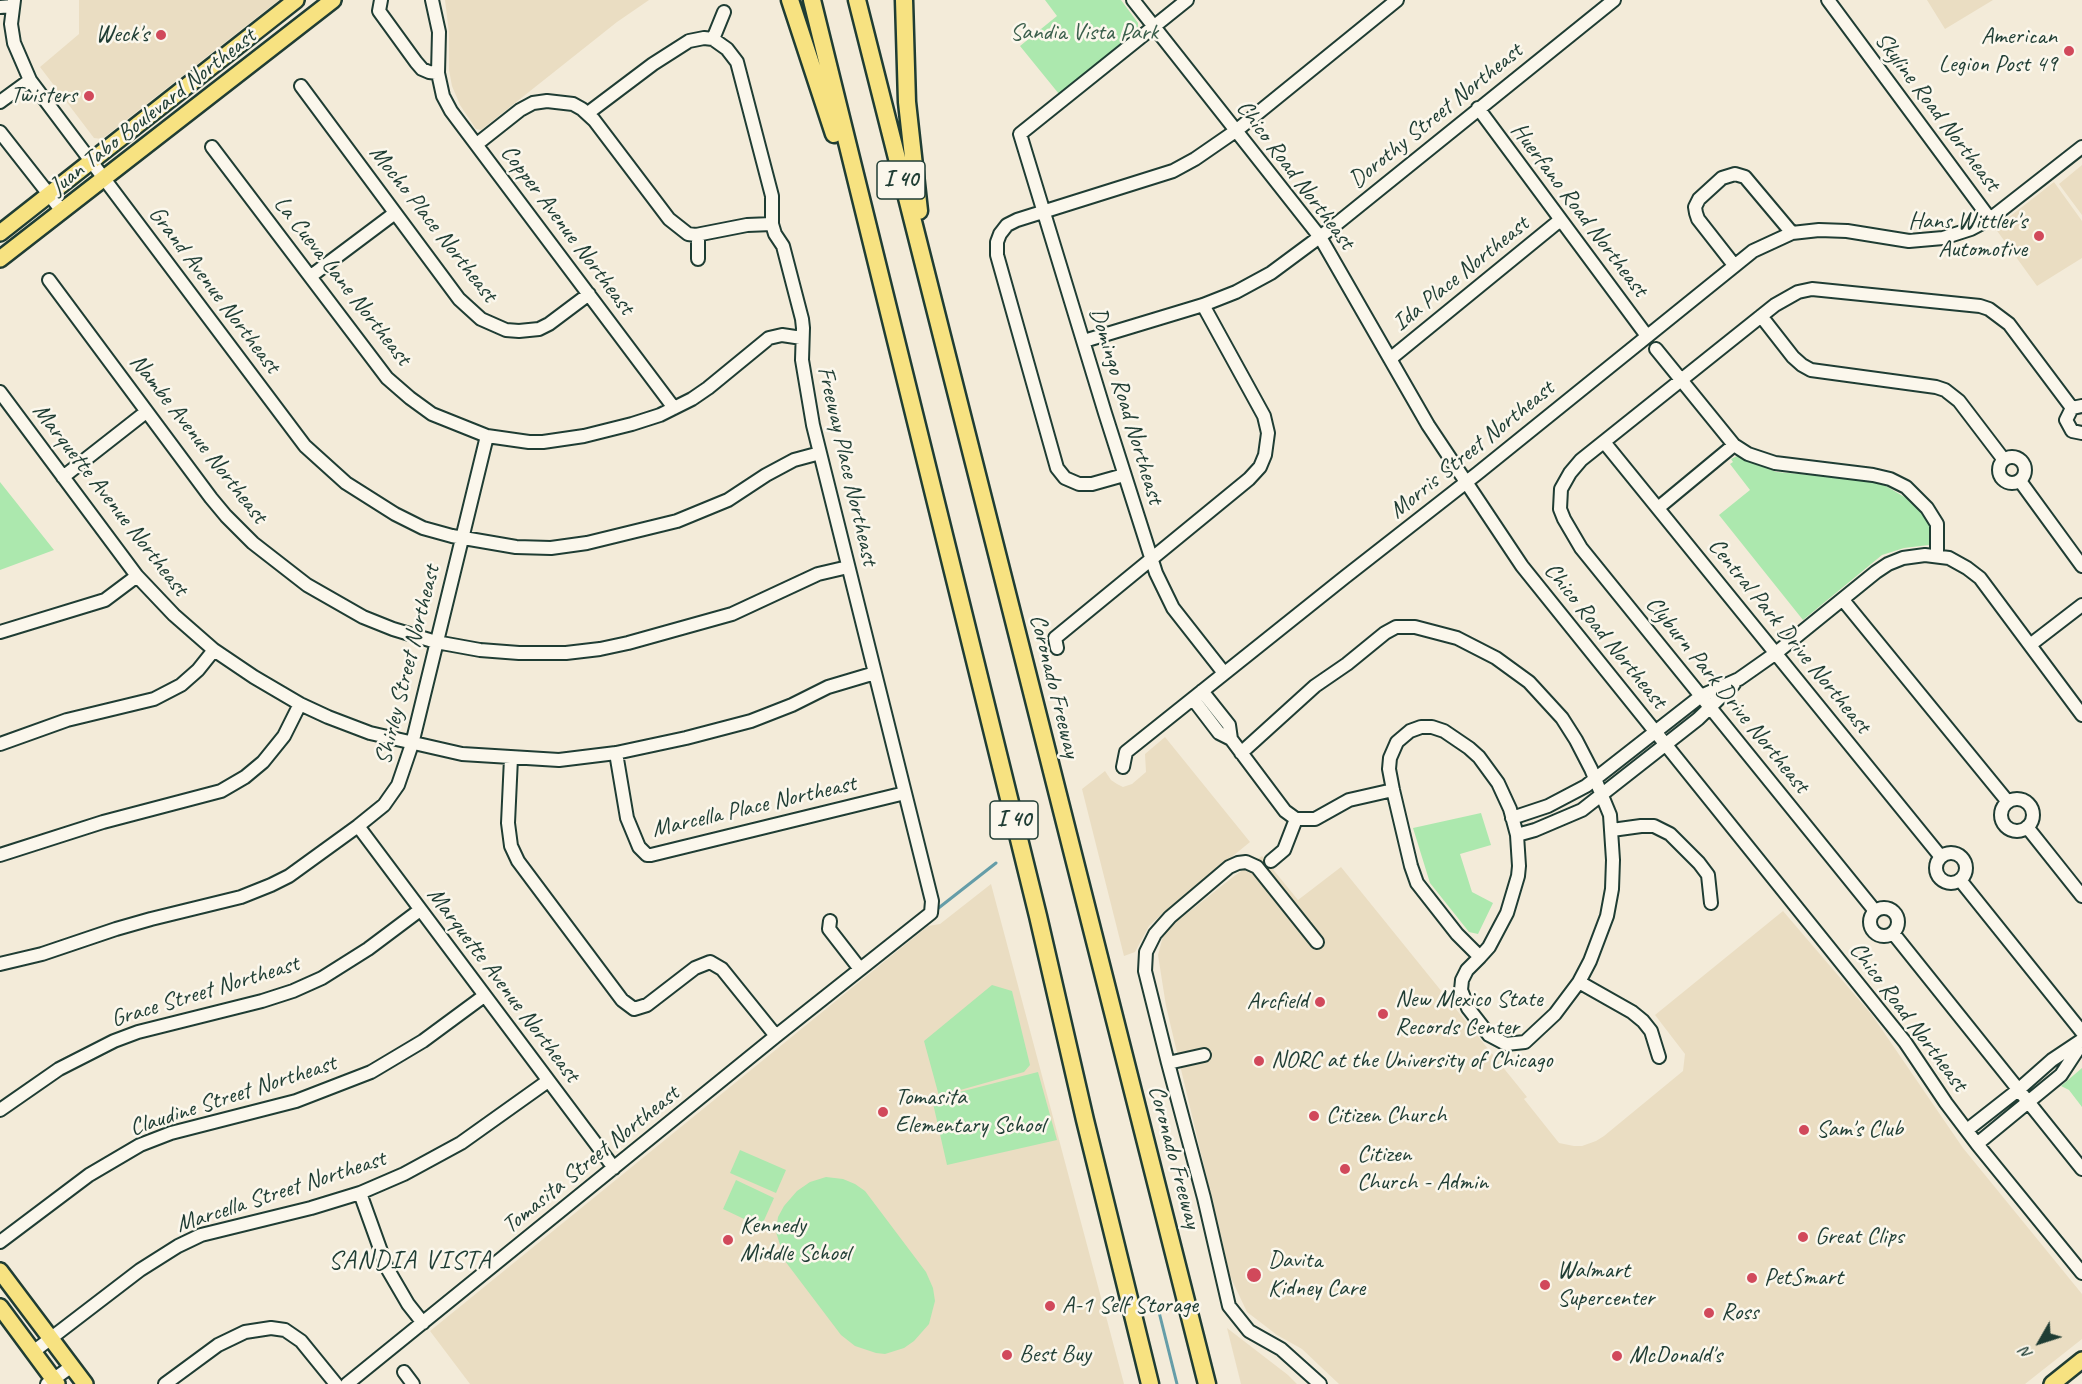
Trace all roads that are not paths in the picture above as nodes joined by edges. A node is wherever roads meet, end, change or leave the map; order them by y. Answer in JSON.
{"nodes":[{"id":1,"x":296,"y":0,"type":"edge"},
{"id":2,"x":333,"y":0,"type":"edge"},
{"id":3,"x":381,"y":0,"type":"edge"},
{"id":4,"x":432,"y":0,"type":"edge"},
{"id":5,"x":790,"y":0,"type":"edge"},
{"id":6,"x":812,"y":0,"type":"edge"},
{"id":7,"x":856,"y":0,"type":"edge"},
{"id":8,"x":904,"y":0,"type":"edge"},
{"id":9,"x":1133,"y":0,"type":"edge"},
{"id":10,"x":1187,"y":0,"type":"edge"},
{"id":11,"x":1397,"y":0,"type":"edge"},
{"id":12,"x":1614,"y":0,"type":"edge"},
{"id":13,"x":1828,"y":0,"type":"edge"},
{"id":14,"x":14,"y":3,"type":"edge"},
{"id":15,"x":0,"y":7,"type":"edge"},
{"id":16,"x":724,"y":12,"type":"dead end"},
{"id":17,"x":1153,"y":27,"type":"junction"},
{"id":18,"x":713,"y":39,"type":"junction"},
{"id":19,"x":226,"y":56,"type":"junction"},
{"id":20,"x":239,"y":72,"type":"junction"},
{"id":21,"x":438,"y":73,"type":"junction"},
{"id":22,"x":30,"y":80,"type":"junction"},
{"id":23,"x":300,"y":86,"type":"dead end"},
{"id":24,"x":0,"y":102,"type":"edge"},
{"id":25,"x":1478,"y":108,"type":"junction"},
{"id":26,"x":588,"y":113,"type":"junction"},
{"id":27,"x":1237,"y":130,"type":"junction"},
{"id":28,"x":0,"y":132,"type":"edge"},
{"id":29,"x":477,"y":144,"type":"junction"},
{"id":30,"x":212,"y":147,"type":"dead end"},
{"id":31,"x":2082,"y":147,"type":"edge"},
{"id":32,"x":91,"y":160,"type":"junction"},
{"id":33,"x":104,"y":177,"type":"junction"},
{"id":34,"x":48,"y":194,"type":"junction"},
{"id":35,"x":62,"y":211,"type":"junction"},
{"id":36,"x":1043,"y":212,"type":"junction"},
{"id":37,"x":395,"y":213,"type":"junction"},
{"id":38,"x":1990,"y":219,"type":"junction"},
{"id":39,"x":1560,"y":221,"type":"junction"},
{"id":40,"x":772,"y":224,"type":"junction"},
{"id":41,"x":0,"y":232,"type":"edge"},
{"id":42,"x":1792,"y":233,"type":"junction"},
{"id":43,"x":698,"y":235,"type":"junction"},
{"id":44,"x":1320,"y":237,"type":"junction"},
{"id":45,"x":874,"y":258,"type":"junction"},
{"id":46,"x":0,"y":259,"type":"edge"},
{"id":47,"x":698,"y":259,"type":"dead end"},
{"id":48,"x":1734,"y":265,"type":"junction"},
{"id":49,"x":311,"y":276,"type":"junction"},
{"id":50,"x":49,"y":279,"type":"dead end"},
{"id":51,"x":590,"y":294,"type":"junction"},
{"id":52,"x":1203,"y":305,"type":"junction"},
{"id":53,"x":1761,"y":316,"type":"junction"},
{"id":54,"x":1647,"y":336,"type":"junction"},
{"id":55,"x":802,"y":338,"type":"junction"},
{"id":56,"x":1084,"y":341,"type":"junction"},
{"id":57,"x":1656,"y":349,"type":"dead end"},
{"id":58,"x":946,"y":359,"type":"junction"},
{"id":59,"x":1390,"y":359,"type":"junction"},
{"id":60,"x":1681,"y":381,"type":"junction"},
{"id":61,"x":0,"y":392,"type":"edge"},
{"id":62,"x":2077,"y":407,"type":"edge"},
{"id":63,"x":674,"y":408,"type":"junction"},
{"id":64,"x":146,"y":412,"type":"junction"},
{"id":65,"x":2082,"y":433,"type":"edge"},
{"id":66,"x":487,"y":436,"type":"junction"},
{"id":67,"x":1604,"y":442,"type":"junction"},
{"id":68,"x":1734,"y":445,"type":"junction"},
{"id":69,"x":820,"y":453,"type":"junction"},
{"id":70,"x":2004,"y":460,"type":"junction"},
{"id":71,"x":1124,"y":475,"type":"junction"},
{"id":72,"x":63,"y":477,"type":"junction"},
{"id":73,"x":2020,"y":481,"type":"junction"},
{"id":74,"x":1466,"y":482,"type":"junction"},
{"id":75,"x":1658,"y":508,"type":"junction"},
{"id":76,"x":461,"y":538,"type":"junction"},
{"id":77,"x":1937,"y":556,"type":"junction"},
{"id":78,"x":1151,"y":560,"type":"junction"},
{"id":79,"x":2082,"y":566,"type":"edge"},
{"id":80,"x":848,"y":567,"type":"junction"},
{"id":81,"x":137,"y":576,"type":"junction"},
{"id":82,"x":1842,"y":600,"type":"junction"},
{"id":83,"x":2082,"y":605,"type":"edge"},
{"id":84,"x":0,"y":632,"type":"edge"},
{"id":85,"x":436,"y":642,"type":"junction"},
{"id":86,"x":2030,"y":645,"type":"junction"},
{"id":87,"x":1057,"y":648,"type":"dead end"},
{"id":88,"x":214,"y":650,"type":"junction"},
{"id":89,"x":1776,"y":653,"type":"junction"},
{"id":90,"x":875,"y":673,"type":"junction"},
{"id":91,"x":1224,"y":673,"type":"junction"},
{"id":92,"x":1739,"y":679,"type":"junction"},
{"id":93,"x":1198,"y":695,"type":"junction"},
{"id":94,"x":1701,"y":696,"type":"junction"},
{"id":95,"x":300,"y":705,"type":"junction"},
{"id":96,"x":1711,"y":708,"type":"junction"},
{"id":97,"x":2081,"y":713,"type":"edge"},
{"id":98,"x":1655,"y":732,"type":"junction"},
{"id":99,"x":0,"y":744,"type":"edge"},
{"id":100,"x":412,"y":744,"type":"junction"},
{"id":101,"x":1666,"y":746,"type":"junction"},
{"id":102,"x":616,"y":753,"type":"junction"},
{"id":103,"x":1241,"y":753,"type":"junction"},
{"id":104,"x":511,"y":758,"type":"junction"},
{"id":105,"x":1123,"y":767,"type":"dead end"},
{"id":106,"x":1596,"y":779,"type":"junction"},
{"id":107,"x":1393,"y":790,"type":"junction"},
{"id":108,"x":905,"y":794,"type":"junction"},
{"id":109,"x":1603,"y":795,"type":"junction"},
{"id":110,"x":2008,"y":802,"type":"junction"},
{"id":111,"x":1512,"y":818,"type":"junction"},
{"id":112,"x":1296,"y":819,"type":"junction"},
{"id":113,"x":358,"y":826,"type":"junction"},
{"id":114,"x":2027,"y":827,"type":"junction"},
{"id":115,"x":1612,"y":830,"type":"junction"},
{"id":116,"x":1517,"y":835,"type":"junction"},
{"id":117,"x":0,"y":855,"type":"edge"},
{"id":118,"x":1941,"y":857,"type":"junction"},
{"id":119,"x":1271,"y":861,"type":"dead end"},
{"id":120,"x":1960,"y":880,"type":"junction"},
{"id":121,"x":2082,"y":896,"type":"edge"},
{"id":122,"x":1711,"y":903,"type":"dead end"},
{"id":123,"x":420,"y":910,"type":"junction"},
{"id":124,"x":1875,"y":911,"type":"junction"},
{"id":125,"x":931,"y":913,"type":"joint"},
{"id":126,"x":830,"y":921,"type":"dead end"},
{"id":127,"x":1893,"y":933,"type":"junction"},
{"id":128,"x":1317,"y":942,"type":"dead end"},
{"id":129,"x":1480,"y":957,"type":"junction"},
{"id":130,"x":0,"y":964,"type":"edge"},
{"id":131,"x":860,"y":969,"type":"junction"},
{"id":132,"x":1579,"y":982,"type":"junction"},
{"id":133,"x":484,"y":996,"type":"junction"},
{"id":134,"x":2082,"y":1032,"type":"edge"},
{"id":135,"x":776,"y":1036,"type":"junction"},
{"id":136,"x":2082,"y":1041,"type":"edge"},
{"id":137,"x":1204,"y":1055,"type":"dead end"},
{"id":138,"x":1659,"y":1057,"type":"dead end"},
{"id":139,"x":1168,"y":1063,"type":"junction"},
{"id":140,"x":548,"y":1081,"type":"junction"},
{"id":141,"x":2018,"y":1090,"type":"junction"},
{"id":142,"x":2028,"y":1102,"type":"junction"},
{"id":143,"x":0,"y":1110,"type":"edge"},
{"id":144,"x":1967,"y":1130,"type":"junction"},
{"id":145,"x":1977,"y":1144,"type":"junction"},
{"id":146,"x":614,"y":1168,"type":"junction"},
{"id":147,"x":2082,"y":1169,"type":"edge"},
{"id":148,"x":360,"y":1193,"type":"junction"},
{"id":149,"x":0,"y":1242,"type":"edge"},
{"id":150,"x":2082,"y":1273,"type":"edge"},
{"id":151,"x":2,"y":1279,"type":"edge"},
{"id":152,"x":0,"y":1307,"type":"edge"},
{"id":153,"x":423,"y":1323,"type":"junction"},
{"id":154,"x":51,"y":1338,"type":"junction"},
{"id":155,"x":33,"y":1352,"type":"junction"},
{"id":156,"x":2082,"y":1360,"type":"edge"},
{"id":157,"x":72,"y":1366,"type":"junction"},
{"id":158,"x":404,"y":1372,"type":"dead end"},
{"id":159,"x":53,"y":1382,"type":"edge"},
{"id":160,"x":85,"y":1384,"type":"edge"},
{"id":161,"x":165,"y":1384,"type":"edge"},
{"id":162,"x":336,"y":1384,"type":"edge"},
{"id":163,"x":347,"y":1384,"type":"edge"},
{"id":164,"x":413,"y":1384,"type":"edge"},
{"id":165,"x":1150,"y":1384,"type":"edge"},
{"id":166,"x":1207,"y":1384,"type":"edge"},
{"id":167,"x":1320,"y":1384,"type":"edge"},
{"id":168,"x":2052,"y":1384,"type":"edge"}],
"edges":[{"from":1,"to":19,"type":"main road","name":"Juan Tabo Boulevard Northeast"},
{"from":2,"to":20,"type":"main road","name":"Juan Tabo Boulevard Northeast"},
{"from":3,"to":21,"type":"street"},
{"from":4,"to":21,"type":"street","name":"Copper Avenue Northeast"},
{"from":5,"to":45,"type":"highway"},
{"from":6,"to":45,"type":"highway","number":"I 40"},
{"from":7,"to":58,"type":"highway","name":"Coronado Freeway","number":"I 40"},
{"from":8,"to":58,"type":"highway"},
{"from":9,"to":17,"type":"street","name":"Chico Road Northeast"},
{"from":10,"to":17,"type":"street"},
{"from":11,"to":27,"type":"street"},
{"from":12,"to":25,"type":"street","name":"Dorothy Street Northeast"},
{"from":13,"to":38,"type":"street","name":"Skyline Road Northeast"},
{"from":14,"to":15,"type":"street"},
{"from":14,"to":22,"type":"street","name":"Grand Avenue Northeast"},
{"from":16,"to":18,"type":"street"},
{"from":17,"to":27,"type":"street","name":"Chico Road Northeast"},
{"from":17,"to":36,"type":"street","name":"Domingo Road Northeast"},
{"from":18,"to":26,"type":"street"},
{"from":18,"to":40,"type":"street","name":"Freeway Place Northeast"},
{"from":19,"to":20,"type":"main road"},
{"from":19,"to":32,"type":"main road","name":"Juan Tabo Boulevard Northeast"},
{"from":20,"to":33,"type":"main road","name":"Juan Tabo Boulevard Northeast"},
{"from":21,"to":29,"type":"street","name":"Copper Avenue Northeast"},
{"from":22,"to":24,"type":"street"},
{"from":22,"to":32,"type":"street","name":"Grand Avenue Northeast"},
{"from":23,"to":37,"type":"street","name":"Mocho Place Northeast"},
{"from":25,"to":39,"type":"street","name":"Huerfano Road Northeast"},
{"from":25,"to":44,"type":"street","name":"Dorothy Street Northeast"},
{"from":26,"to":29,"type":"street"},
{"from":26,"to":43,"type":"street"},
{"from":27,"to":36,"type":"street"},
{"from":27,"to":44,"type":"street","name":"Chico Road Northeast"},
{"from":28,"to":34,"type":"street"},
{"from":29,"to":51,"type":"street","name":"Copper Avenue Northeast"},
{"from":30,"to":49,"type":"street","name":"La Cueva Lane Northeast"},
{"from":31,"to":38,"type":"street","name":"Morris Street Northeast"},
{"from":32,"to":33,"type":"street","name":"Grand Avenue Northeast"},
{"from":32,"to":34,"type":"main road","name":"Juan Tabo Boulevard Northeast"},
{"from":33,"to":35,"type":"main road","name":"Juan Tabo Boulevard Northeast"},
{"from":33,"to":76,"type":"street","name":"Grand Avenue Northeast"},
{"from":34,"to":35,"type":"street"},
{"from":34,"to":41,"type":"main road","name":"Juan Tabo Boulevard Northeast"},
{"from":35,"to":46,"type":"main road","name":"Juan Tabo Boulevard Northeast"},
{"from":36,"to":56,"type":"street","name":"Domingo Road Northeast"},
{"from":36,"to":71,"type":"street"},
{"from":37,"to":49,"type":"street"},
{"from":37,"to":51,"type":"street","name":"Mocho Place Northeast"},
{"from":38,"to":42,"type":"street","name":"Morris Street Northeast"},
{"from":39,"to":54,"type":"street","name":"Huerfano Road Northeast"},
{"from":39,"to":59,"type":"street","name":"Ida Place Northeast"},
{"from":40,"to":43,"type":"street"},
{"from":40,"to":55,"type":"street","name":"Freeway Place Northeast"},
{"from":42,"to":48,"type":"street","name":"Morris Street Northeast"},
{"from":42,"to":48,"type":"street"},
{"from":43,"to":47,"type":"street"},
{"from":44,"to":52,"type":"street","name":"Dorothy Street Northeast"},
{"from":44,"to":59,"type":"street","name":"Chico Road Northeast"},
{"from":45,"to":165,"type":"highway","number":"I 40"},
{"from":48,"to":54,"type":"street","name":"Morris Street Northeast"},
{"from":49,"to":66,"type":"street","name":"La Cueva Lane Northeast"},
{"from":50,"to":64,"type":"street","name":"Nambe Avenue Northeast"},
{"from":51,"to":63,"type":"street","name":"Copper Avenue Northeast"},
{"from":52,"to":56,"type":"street","name":"Dorothy Street Northeast"},
{"from":52,"to":78,"type":"street"},
{"from":53,"to":60,"type":"street"},
{"from":53,"to":62,"type":"street"},
{"from":53,"to":70,"type":"street"},
{"from":54,"to":74,"type":"street","name":"Morris Street Northeast"},
{"from":55,"to":63,"type":"street","name":"La Cueva Lane Northeast"},
{"from":55,"to":69,"type":"street","name":"Freeway Place Northeast"},
{"from":56,"to":71,"type":"street","name":"Domingo Road Northeast"},
{"from":57,"to":60,"type":"street"},
{"from":58,"to":166,"type":"highway","name":"Coronado Freeway","number":"I 40"},
{"from":59,"to":74,"type":"street","name":"Chico Road Northeast"},
{"from":60,"to":67,"type":"street"},
{"from":60,"to":68,"type":"street"},
{"from":61,"to":72,"type":"street","name":"Marquette Avenue Northeast"},
{"from":62,"to":65,"type":"street"},
{"from":63,"to":66,"type":"street","name":"La Cueva Lane Northeast"},
{"from":64,"to":72,"type":"street"},
{"from":64,"to":85,"type":"street","name":"Nambe Avenue Northeast"},
{"from":66,"to":76,"type":"street","name":"Shirley Street Northeast"},
{"from":67,"to":75,"type":"street","name":"Central Park Drive Northeast"},
{"from":67,"to":94,"type":"street","name":"Clyburn Park Drive Northeast"},
{"from":68,"to":75,"type":"street"},
{"from":68,"to":77,"type":"street"},
{"from":69,"to":76,"type":"street","name":"Grand Avenue Northeast"},
{"from":69,"to":80,"type":"street","name":"Freeway Place Northeast"},
{"from":70,"to":73,"type":"street"},
{"from":70,"to":73,"type":"street"},
{"from":71,"to":78,"type":"street","name":"Domingo Road Northeast"},
{"from":72,"to":81,"type":"street","name":"Marquette Avenue Northeast"},
{"from":73,"to":79,"type":"street"},
{"from":74,"to":91,"type":"street","name":"Morris Street Northeast"},
{"from":74,"to":98,"type":"street","name":"Chico Road Northeast"},
{"from":75,"to":89,"type":"street","name":"Central Park Drive Northeast"},
{"from":76,"to":85,"type":"street","name":"Shirley Street Northeast"},
{"from":77,"to":82,"type":"street"},
{"from":77,"to":86,"type":"street"},
{"from":78,"to":87,"type":"street"},
{"from":78,"to":91,"type":"street","name":"Domingo Road Northeast"},
{"from":80,"to":85,"type":"street"},
{"from":80,"to":90,"type":"street","name":"Freeway Place Northeast"},
{"from":81,"to":84,"type":"street"},
{"from":81,"to":88,"type":"street","name":"Marquette Avenue Northeast"},
{"from":82,"to":89,"type":"street"},
{"from":82,"to":110,"type":"street"},
{"from":83,"to":86,"type":"street"},
{"from":85,"to":100,"type":"street","name":"Shirley Street Northeast"},
{"from":86,"to":97,"type":"street"},
{"from":88,"to":95,"type":"street","name":"Marquette Avenue Northeast"},
{"from":88,"to":99,"type":"street"},
{"from":89,"to":92,"type":"street"},
{"from":89,"to":118,"type":"street","name":"Central Park Drive Northeast"},
{"from":90,"to":102,"type":"street"},
{"from":90,"to":108,"type":"street","name":"Freeway Place Northeast"},
{"from":91,"to":93,"type":"street","name":"Morris Street Northeast"},
{"from":92,"to":94,"type":"street"},
{"from":92,"to":96,"type":"street"},
{"from":93,"to":103,"type":"street"},
{"from":93,"to":105,"type":"street","name":"Morris Street Northeast"},
{"from":94,"to":96,"type":"street","name":"Clyburn Park Drive Northeast"},
{"from":94,"to":98,"type":"street"},
{"from":95,"to":100,"type":"street","name":"Marquette Avenue Northeast"},
{"from":95,"to":117,"type":"street"},
{"from":96,"to":101,"type":"street"},
{"from":96,"to":124,"type":"street","name":"Clyburn Park Drive Northeast"},
{"from":98,"to":101,"type":"street","name":"Chico Road Northeast"},
{"from":98,"to":106,"type":"street"},
{"from":100,"to":104,"type":"street"},
{"from":100,"to":113,"type":"street","name":"Shirley Street Northeast"},
{"from":101,"to":109,"type":"street"},
{"from":101,"to":144,"type":"street","name":"Chico Road Northeast"},
{"from":102,"to":104,"type":"street"},
{"from":102,"to":108,"type":"street","name":"Marcella Place Northeast"},
{"from":103,"to":106,"type":"street"},
{"from":103,"to":112,"type":"street"},
{"from":104,"to":135,"type":"street"},
{"from":106,"to":109,"type":"street"},
{"from":106,"to":111,"type":"street"},
{"from":107,"to":111,"type":"street"},
{"from":107,"to":112,"type":"street"},
{"from":107,"to":129,"type":"street"},
{"from":108,"to":125,"type":"street","name":"Freeway Place Northeast"},
{"from":109,"to":115,"type":"street"},
{"from":109,"to":116,"type":"street"},
{"from":110,"to":114,"type":"street"},
{"from":110,"to":114,"type":"street"},
{"from":111,"to":116,"type":"street"},
{"from":112,"to":119,"type":"street"},
{"from":113,"to":123,"type":"street","name":"Marquette Avenue Northeast"},
{"from":113,"to":130,"type":"street","name":"Shirley Street Northeast"},
{"from":114,"to":121,"type":"street"},
{"from":115,"to":122,"type":"street"},
{"from":115,"to":132,"type":"street"},
{"from":116,"to":129,"type":"street"},
{"from":118,"to":120,"type":"street","name":"Central Park Drive Northeast"},
{"from":118,"to":120,"type":"street","name":"Central Park Drive Northeast"},
{"from":120,"to":134,"type":"street","name":"Central Park Drive Northeast"},
{"from":123,"to":133,"type":"street","name":"Marquette Avenue Northeast"},
{"from":123,"to":143,"type":"street","name":"Grace Street Northeast"},
{"from":124,"to":127,"type":"street","name":"Clyburn Park Drive Northeast"},
{"from":124,"to":127,"type":"street","name":"Clyburn Park Drive Northeast"},
{"from":125,"to":131,"type":"street","name":"Tomasita Street Northeast"},
{"from":126,"to":131,"type":"street"},
{"from":127,"to":141,"type":"street","name":"Clyburn Park Drive Northeast"},
{"from":128,"to":139,"type":"street"},
{"from":129,"to":132,"type":"street"},
{"from":131,"to":135,"type":"street","name":"Tomasita Street Northeast"},
{"from":132,"to":138,"type":"street"},
{"from":133,"to":140,"type":"street","name":"Marquette Avenue Northeast"},
{"from":133,"to":149,"type":"street","name":"Claudine Street Northeast"},
{"from":135,"to":146,"type":"street","name":"Tomasita Street Northeast"},
{"from":136,"to":141,"type":"street"},
{"from":136,"to":142,"type":"street"},
{"from":137,"to":139,"type":"street"},
{"from":139,"to":167,"type":"street"},
{"from":140,"to":146,"type":"street","name":"Marquette Avenue Northeast"},
{"from":140,"to":148,"type":"street","name":"Marcella Street Northeast"},
{"from":141,"to":142,"type":"street","name":"Clyburn Park Drive Northeast"},
{"from":141,"to":144,"type":"street"},
{"from":142,"to":145,"type":"street"},
{"from":142,"to":147,"type":"street","name":"Clyburn Park Drive Northeast"},
{"from":144,"to":145,"type":"street","name":"Chico Road Northeast"},
{"from":145,"to":150,"type":"street","name":"Chico Road Northeast"},
{"from":146,"to":153,"type":"street","name":"Tomasita Street Northeast"},
{"from":148,"to":153,"type":"street"},
{"from":148,"to":154,"type":"street","name":"Marcella Street Northeast"},
{"from":151,"to":154,"type":"main road"},
{"from":152,"to":155,"type":"main road"},
{"from":153,"to":163,"type":"street","name":"Tomasita Street Northeast"},
{"from":154,"to":155,"type":"street","name":"Marcella Street Northeast"},
{"from":154,"to":157,"type":"main road"},
{"from":155,"to":159,"type":"main road"},
{"from":156,"to":168,"type":"main road"},
{"from":157,"to":159,"type":"street"},
{"from":157,"to":160,"type":"main road"},
{"from":158,"to":164,"type":"street"},
{"from":161,"to":162,"type":"street"}]}
